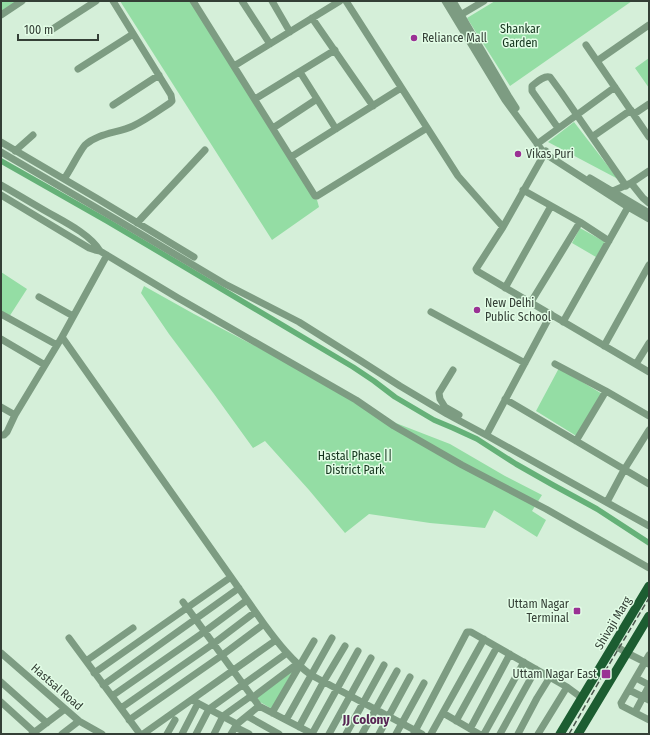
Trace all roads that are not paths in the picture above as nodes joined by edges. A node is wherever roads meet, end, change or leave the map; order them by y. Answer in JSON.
{"nodes":[{"id":1,"x":22,"y":1,"type":"edge"},
{"id":2,"x":96,"y":1,"type":"edge"},
{"id":3,"x":113,"y":1,"type":"edge"},
{"id":4,"x":193,"y":1,"type":"edge"},
{"id":5,"x":242,"y":1,"type":"edge"},
{"id":6,"x":272,"y":1,"type":"edge"},
{"id":7,"x":340,"y":1,"type":"edge"},
{"id":8,"x":346,"y":1,"type":"edge"},
{"id":9,"x":445,"y":1,"type":"edge"},
{"id":10,"x":453,"y":1,"type":"edge"},
{"id":11,"x":484,"y":1,"type":"edge"},
{"id":12,"x":1,"y":15,"type":"edge"},
{"id":13,"x":458,"y":17,"type":"junction"},
{"id":14,"x":312,"y":18,"type":"junction"},
{"id":15,"x":649,"y":25,"type":"edge"},
{"id":16,"x":48,"y":32,"type":"dead end"},
{"id":17,"x":290,"y":32,"type":"junction"},
{"id":18,"x":133,"y":34,"type":"junction"},
{"id":19,"x":270,"y":44,"type":"junction"},
{"id":20,"x":586,"y":46,"type":"dead end"},
{"id":21,"x":334,"y":50,"type":"junction"},
{"id":22,"x":597,"y":62,"type":"junction"},
{"id":23,"x":234,"y":66,"type":"junction"},
{"id":24,"x":78,"y":69,"type":"dead end"},
{"id":25,"x":300,"y":72,"type":"junction"},
{"id":26,"x":159,"y":75,"type":"junction"},
{"id":27,"x":615,"y":87,"type":"junction"},
{"id":28,"x":401,"y":88,"type":"junction"},
{"id":29,"x":317,"y":99,"type":"junction"},
{"id":30,"x":255,"y":100,"type":"junction"},
{"id":31,"x":649,"y":104,"type":"edge"},
{"id":32,"x":113,"y":105,"type":"dead end"},
{"id":33,"x":373,"y":106,"type":"junction"},
{"id":34,"x":632,"y":112,"type":"junction"},
{"id":35,"x":577,"y":115,"type":"junction"},
{"id":36,"x":273,"y":128,"type":"junction"},
{"id":37,"x":427,"y":128,"type":"junction"},
{"id":38,"x":558,"y":128,"type":"junction"},
{"id":39,"x":336,"y":129,"type":"junction"},
{"id":40,"x":33,"y":135,"type":"dead end"},
{"id":41,"x":649,"y":136,"type":"edge"},
{"id":42,"x":592,"y":137,"type":"junction"},
{"id":43,"x":1,"y":142,"type":"edge"},
{"id":44,"x":538,"y":143,"type":"junction"},
{"id":45,"x":15,"y":150,"type":"junction"},
{"id":46,"x":205,"y":150,"type":"dead end"},
{"id":47,"x":1,"y":152,"type":"edge"},
{"id":48,"x":545,"y":152,"type":"junction"},
{"id":49,"x":291,"y":157,"type":"junction"},
{"id":50,"x":649,"y":171,"type":"edge"},
{"id":51,"x":64,"y":179,"type":"junction"},
{"id":52,"x":629,"y":184,"type":"junction"},
{"id":53,"x":1,"y":185,"type":"edge"},
{"id":54,"x":523,"y":190,"type":"junction"},
{"id":55,"x":613,"y":191,"type":"junction"},
{"id":56,"x":1,"y":195,"type":"edge"},
{"id":57,"x":649,"y":203,"type":"edge"},
{"id":58,"x":551,"y":206,"type":"junction"},
{"id":59,"x":628,"y":207,"type":"junction"},
{"id":60,"x":649,"y":213,"type":"edge"},
{"id":61,"x":649,"y":219,"type":"edge"},
{"id":62,"x":580,"y":222,"type":"junction"},
{"id":63,"x":137,"y":223,"type":"junction"},
{"id":64,"x":503,"y":227,"type":"junction"},
{"id":65,"x":609,"y":241,"type":"junction"},
{"id":66,"x":100,"y":251,"type":"junction"},
{"id":67,"x":107,"y":255,"type":"junction"},
{"id":68,"x":194,"y":257,"type":"dead end"},
{"id":69,"x":649,"y":265,"type":"edge"},
{"id":70,"x":505,"y":288,"type":"junction"},
{"id":71,"x":40,"y":298,"type":"dead end"},
{"id":72,"x":531,"y":302,"type":"junction"},
{"id":73,"x":431,"y":312,"type":"dead end"},
{"id":74,"x":1,"y":314,"type":"edge"},
{"id":75,"x":551,"y":314,"type":"junction"},
{"id":76,"x":74,"y":316,"type":"junction"},
{"id":77,"x":563,"y":322,"type":"junction"},
{"id":78,"x":62,"y":337,"type":"junction"},
{"id":79,"x":1,"y":339,"type":"edge"},
{"id":80,"x":649,"y":343,"type":"edge"},
{"id":81,"x":57,"y":346,"type":"junction"},
{"id":82,"x":604,"y":346,"type":"junction"},
{"id":83,"x":525,"y":363,"type":"junction"},
{"id":84,"x":555,"y":364,"type":"dead end"},
{"id":85,"x":636,"y":364,"type":"junction"},
{"id":86,"x":45,"y":365,"type":"junction"},
{"id":87,"x":453,"y":370,"type":"dead end"},
{"id":88,"x":649,"y":372,"type":"edge"},
{"id":89,"x":606,"y":391,"type":"junction"},
{"id":90,"x":505,"y":399,"type":"junction"},
{"id":91,"x":1,"y":407,"type":"edge"},
{"id":92,"x":15,"y":415,"type":"junction"},
{"id":93,"x":649,"y":416,"type":"edge"},
{"id":94,"x":649,"y":430,"type":"edge"},
{"id":95,"x":488,"y":432,"type":"junction"},
{"id":96,"x":1,"y":435,"type":"edge"},
{"id":97,"x":576,"y":442,"type":"junction"},
{"id":98,"x":624,"y":470,"type":"junction"},
{"id":99,"x":649,"y":484,"type":"edge"},
{"id":100,"x":608,"y":500,"type":"junction"},
{"id":101,"x":649,"y":525,"type":"edge"},
{"id":102,"x":649,"y":568,"type":"edge"},
{"id":103,"x":231,"y":577,"type":"junction"},
{"id":104,"x":649,"y":586,"type":"edge"},
{"id":105,"x":239,"y":588,"type":"junction"},
{"id":106,"x":247,"y":600,"type":"junction"},
{"id":107,"x":185,"y":605,"type":"junction"},
{"id":108,"x":255,"y":612,"type":"junction"},
{"id":109,"x":649,"y":616,"type":"edge"},
{"id":110,"x":195,"y":619,"type":"junction"},
{"id":111,"x":264,"y":624,"type":"junction"},
{"id":112,"x":133,"y":628,"type":"dead end"},
{"id":113,"x":204,"y":632,"type":"junction"},
{"id":114,"x":69,"y":638,"type":"dead end"},
{"id":115,"x":332,"y":638,"type":"dead end"},
{"id":116,"x":276,"y":640,"type":"junction"},
{"id":117,"x":484,"y":640,"type":"junction"},
{"id":118,"x":314,"y":641,"type":"dead end"},
{"id":119,"x":213,"y":644,"type":"junction"},
{"id":120,"x":614,"y":645,"type":"junction"},
{"id":121,"x":345,"y":646,"type":"dead end"},
{"id":122,"x":497,"y":647,"type":"junction"},
{"id":123,"x":358,"y":651,"type":"dead end"},
{"id":124,"x":1,"y":653,"type":"edge"},
{"id":125,"x":287,"y":653,"type":"junction"},
{"id":126,"x":627,"y":653,"type":"junction"},
{"id":127,"x":510,"y":654,"type":"junction"},
{"id":128,"x":649,"y":655,"type":"edge"},
{"id":129,"x":222,"y":656,"type":"junction"},
{"id":130,"x":371,"y":658,"type":"dead end"},
{"id":131,"x":86,"y":661,"type":"junction"},
{"id":132,"x":524,"y":662,"type":"junction"},
{"id":133,"x":647,"y":663,"type":"edge"},
{"id":134,"x":298,"y":665,"type":"junction"},
{"id":135,"x":384,"y":665,"type":"dead end"},
{"id":136,"x":536,"y":669,"type":"junction"},
{"id":137,"x":233,"y":671,"type":"junction"},
{"id":138,"x":397,"y":671,"type":"dead end"},
{"id":139,"x":94,"y":673,"type":"junction"},
{"id":140,"x":311,"y":674,"type":"junction"},
{"id":141,"x":410,"y":677,"type":"dead end"},
{"id":142,"x":550,"y":677,"type":"junction"},
{"id":143,"x":636,"y":678,"type":"junction"},
{"id":144,"x":1,"y":682,"type":"edge"},
{"id":145,"x":324,"y":682,"type":"junction"},
{"id":146,"x":424,"y":683,"type":"dead end"},
{"id":147,"x":242,"y":684,"type":"junction"},
{"id":148,"x":103,"y":685,"type":"junction"},
{"id":149,"x":567,"y":686,"type":"junction"},
{"id":150,"x":649,"y":686,"type":"edge"},
{"id":151,"x":337,"y":688,"type":"junction"},
{"id":152,"x":629,"y":690,"type":"junction"},
{"id":153,"x":112,"y":696,"type":"junction"},
{"id":154,"x":350,"y":696,"type":"junction"},
{"id":155,"x":252,"y":697,"type":"junction"},
{"id":156,"x":582,"y":698,"type":"junction"},
{"id":157,"x":646,"y":698,"type":"edge"},
{"id":158,"x":195,"y":701,"type":"junction"},
{"id":159,"x":1,"y":702,"type":"edge"},
{"id":160,"x":363,"y":702,"type":"junction"},
{"id":161,"x":259,"y":706,"type":"junction"},
{"id":162,"x":65,"y":708,"type":"junction"},
{"id":163,"x":120,"y":708,"type":"junction"},
{"id":164,"x":209,"y":708,"type":"junction"},
{"id":165,"x":376,"y":709,"type":"junction"},
{"id":166,"x":635,"y":712,"type":"junction"},
{"id":167,"x":272,"y":713,"type":"junction"},
{"id":168,"x":443,"y":713,"type":"junction"},
{"id":169,"x":223,"y":716,"type":"junction"},
{"id":170,"x":247,"y":716,"type":"junction"},
{"id":171,"x":389,"y":716,"type":"junction"},
{"id":172,"x":129,"y":720,"type":"junction"},
{"id":173,"x":175,"y":720,"type":"dead end"},
{"id":174,"x":286,"y":720,"type":"junction"},
{"id":175,"x":649,"y":720,"type":"edge"},
{"id":176,"x":79,"y":721,"type":"junction"},
{"id":177,"x":456,"y":721,"type":"junction"},
{"id":178,"x":47,"y":723,"type":"junction"},
{"id":179,"x":402,"y":723,"type":"junction"},
{"id":180,"x":236,"y":726,"type":"junction"},
{"id":181,"x":299,"y":727,"type":"junction"},
{"id":182,"x":470,"y":729,"type":"junction"},
{"id":183,"x":33,"y":733,"type":"edge"},
{"id":184,"x":99,"y":733,"type":"edge"},
{"id":185,"x":417,"y":733,"type":"edge"},
{"id":186,"x":62,"y":734,"type":"edge"},
{"id":187,"x":140,"y":734,"type":"edge"},
{"id":188,"x":143,"y":734,"type":"edge"},
{"id":189,"x":167,"y":734,"type":"edge"},
{"id":190,"x":182,"y":734,"type":"edge"},
{"id":191,"x":196,"y":734,"type":"edge"},
{"id":192,"x":214,"y":734,"type":"edge"},
{"id":193,"x":231,"y":734,"type":"edge"},
{"id":194,"x":249,"y":734,"type":"edge"},
{"id":195,"x":279,"y":734,"type":"edge"},
{"id":196,"x":312,"y":734,"type":"edge"},
{"id":197,"x":329,"y":734,"type":"edge"},
{"id":198,"x":346,"y":734,"type":"edge"},
{"id":199,"x":362,"y":734,"type":"edge"},
{"id":200,"x":379,"y":734,"type":"edge"},
{"id":201,"x":396,"y":734,"type":"edge"},
{"id":202,"x":431,"y":734,"type":"edge"},
{"id":203,"x":479,"y":734,"type":"edge"},
{"id":204,"x":484,"y":734,"type":"edge"},
{"id":205,"x":500,"y":734,"type":"edge"},
{"id":206,"x":518,"y":734,"type":"edge"},
{"id":207,"x":538,"y":734,"type":"edge"},
{"id":208,"x":560,"y":734,"type":"edge"},
{"id":209,"x":578,"y":734,"type":"edge"}],
"edges":[{"from":1,"to":12,"type":"street"},
{"from":2,"to":16,"type":"street"},
{"from":3,"to":18,"type":"street"},
{"from":4,"to":23,"type":"street"},
{"from":5,"to":19,"type":"street"},
{"from":6,"to":17,"type":"street"},
{"from":7,"to":14,"type":"street"},
{"from":8,"to":28,"type":"street"},
{"from":9,"to":13,"type":"street"},
{"from":10,"to":13,"type":"street"},
{"from":11,"to":13,"type":"street"},
{"from":13,"to":44,"type":"street"},
{"from":14,"to":17,"type":"street"},
{"from":14,"to":21,"type":"street"},
{"from":15,"to":22,"type":"street"},
{"from":17,"to":19,"type":"street"},
{"from":18,"to":24,"type":"street"},
{"from":18,"to":26,"type":"street"},
{"from":19,"to":23,"type":"street"},
{"from":20,"to":22,"type":"street"},
{"from":21,"to":25,"type":"street"},
{"from":21,"to":33,"type":"street"},
{"from":22,"to":27,"type":"street"},
{"from":23,"to":30,"type":"street"},
{"from":25,"to":29,"type":"street"},
{"from":25,"to":30,"type":"street"},
{"from":26,"to":32,"type":"street"},
{"from":26,"to":51,"type":"street"},
{"from":27,"to":34,"type":"street"},
{"from":27,"to":35,"type":"street"},
{"from":28,"to":33,"type":"street"},
{"from":28,"to":37,"type":"street"},
{"from":29,"to":36,"type":"street"},
{"from":29,"to":39,"type":"street"},
{"from":30,"to":36,"type":"street"},
{"from":31,"to":34,"type":"street"},
{"from":33,"to":39,"type":"street"},
{"from":34,"to":41,"type":"street"},
{"from":34,"to":42,"type":"street"},
{"from":35,"to":38,"type":"street"},
{"from":35,"to":38,"type":"street"},
{"from":35,"to":42,"type":"street"},
{"from":36,"to":49,"type":"street"},
{"from":37,"to":49,"type":"street"},
{"from":37,"to":64,"type":"street"},
{"from":38,"to":44,"type":"street"},
{"from":39,"to":49,"type":"street"},
{"from":40,"to":45,"type":"street"},
{"from":42,"to":52,"type":"street"},
{"from":43,"to":45,"type":"street"},
{"from":44,"to":48,"type":"street"},
{"from":45,"to":51,"type":"street"},
{"from":46,"to":63,"type":"street"},
{"from":47,"to":101,"type":"street"},
{"from":48,"to":54,"type":"street"},
{"from":48,"to":55,"type":"street"},
{"from":48,"to":59,"type":"street"},
{"from":50,"to":52,"type":"street"},
{"from":51,"to":63,"type":"street"},
{"from":52,"to":55,"type":"street"},
{"from":52,"to":57,"type":"street"},
{"from":53,"to":66,"type":"street"},
{"from":54,"to":58,"type":"street"},
{"from":54,"to":64,"type":"street"},
{"from":55,"to":60,"type":"street"},
{"from":56,"to":66,"type":"street"},
{"from":58,"to":62,"type":"street"},
{"from":58,"to":70,"type":"street"},
{"from":59,"to":61,"type":"street"},
{"from":59,"to":65,"type":"street"},
{"from":62,"to":65,"type":"street"},
{"from":62,"to":72,"type":"street"},
{"from":63,"to":68,"type":"street"},
{"from":64,"to":70,"type":"street"},
{"from":65,"to":77,"type":"street"},
{"from":66,"to":67,"type":"street"},
{"from":67,"to":76,"type":"street"},
{"from":67,"to":102,"type":"street"},
{"from":69,"to":82,"type":"street"},
{"from":70,"to":72,"type":"street"},
{"from":71,"to":76,"type":"street"},
{"from":72,"to":75,"type":"street"},
{"from":73,"to":83,"type":"street"},
{"from":74,"to":81,"type":"street"},
{"from":75,"to":77,"type":"street"},
{"from":75,"to":83,"type":"street"},
{"from":76,"to":78,"type":"street"},
{"from":77,"to":82,"type":"street"},
{"from":78,"to":81,"type":"street"},
{"from":78,"to":103,"type":"street"},
{"from":79,"to":86,"type":"street"},
{"from":80,"to":85,"type":"street"},
{"from":81,"to":86,"type":"street"},
{"from":82,"to":85,"type":"street"},
{"from":83,"to":90,"type":"street"},
{"from":84,"to":89,"type":"street"},
{"from":85,"to":88,"type":"street"},
{"from":86,"to":92,"type":"street"},
{"from":87,"to":95,"type":"street"},
{"from":89,"to":93,"type":"street"},
{"from":89,"to":97,"type":"street"},
{"from":90,"to":95,"type":"street"},
{"from":90,"to":97,"type":"street"},
{"from":91,"to":92,"type":"street"},
{"from":92,"to":96,"type":"street"},
{"from":94,"to":98,"type":"street"},
{"from":95,"to":100,"type":"street"},
{"from":97,"to":98,"type":"street"},
{"from":98,"to":99,"type":"street"},
{"from":98,"to":100,"type":"street"},
{"from":100,"to":101,"type":"street"},
{"from":103,"to":105,"type":"street"},
{"from":103,"to":107,"type":"street"},
{"from":104,"to":120,"type":"main road","name":"Shivaji Marg"},
{"from":105,"to":106,"type":"street"},
{"from":105,"to":110,"type":"street"},
{"from":106,"to":108,"type":"street"},
{"from":106,"to":113,"type":"street"},
{"from":107,"to":110,"type":"street"},
{"from":107,"to":139,"type":"street"},
{"from":108,"to":111,"type":"street"},
{"from":108,"to":119,"type":"street"},
{"from":109,"to":126,"type":"main road"},
{"from":110,"to":113,"type":"street"},
{"from":110,"to":148,"type":"street"},
{"from":111,"to":116,"type":"street"},
{"from":111,"to":129,"type":"street"},
{"from":112,"to":131,"type":"street"},
{"from":113,"to":119,"type":"street"},
{"from":113,"to":153,"type":"street"},
{"from":114,"to":131,"type":"street"},
{"from":115,"to":140,"type":"street"},
{"from":116,"to":125,"type":"street"},
{"from":116,"to":137,"type":"street"},
{"from":117,"to":122,"type":"street"},
{"from":117,"to":168,"type":"street"},
{"from":117,"to":185,"type":"street"},
{"from":118,"to":134,"type":"street"},
{"from":119,"to":129,"type":"street"},
{"from":119,"to":163,"type":"street"},
{"from":120,"to":126,"type":"street"},
{"from":120,"to":156,"type":"main road","name":"Shivaji Marg"},
{"from":121,"to":145,"type":"street"},
{"from":122,"to":127,"type":"street"},
{"from":122,"to":177,"type":"street"},
{"from":123,"to":151,"type":"street"},
{"from":124,"to":162,"type":"street","name":"Hastsal Road"},
{"from":125,"to":134,"type":"street"},
{"from":125,"to":147,"type":"street"},
{"from":126,"to":133,"type":"street"},
{"from":126,"to":209,"type":"main road"},
{"from":127,"to":132,"type":"street"},
{"from":127,"to":182,"type":"street"},
{"from":128,"to":133,"type":"street"},
{"from":129,"to":137,"type":"street"},
{"from":129,"to":172,"type":"street"},
{"from":130,"to":154,"type":"street"},
{"from":131,"to":139,"type":"street"},
{"from":132,"to":136,"type":"street"},
{"from":132,"to":204,"type":"street"},
{"from":133,"to":143,"type":"street"},
{"from":134,"to":140,"type":"street"},
{"from":134,"to":155,"type":"street"},
{"from":134,"to":167,"type":"street"},
{"from":135,"to":160,"type":"street"},
{"from":136,"to":142,"type":"street"},
{"from":136,"to":205,"type":"street"},
{"from":137,"to":147,"type":"street"},
{"from":137,"to":158,"type":"street"},
{"from":138,"to":165,"type":"street"},
{"from":139,"to":148,"type":"street"},
{"from":140,"to":145,"type":"street"},
{"from":140,"to":174,"type":"street"},
{"from":141,"to":171,"type":"street"},
{"from":142,"to":149,"type":"street"},
{"from":142,"to":206,"type":"street"},
{"from":143,"to":150,"type":"street"},
{"from":143,"to":152,"type":"street"},
{"from":144,"to":178,"type":"street"},
{"from":145,"to":151,"type":"street"},
{"from":145,"to":181,"type":"street"},
{"from":146,"to":179,"type":"street"},
{"from":147,"to":155,"type":"street"},
{"from":147,"to":164,"type":"street"},
{"from":148,"to":153,"type":"street"},
{"from":149,"to":156,"type":"street"},
{"from":149,"to":207,"type":"street"},
{"from":150,"to":157,"type":"street"},
{"from":151,"to":154,"type":"street"},
{"from":151,"to":196,"type":"street"},
{"from":152,"to":157,"type":"street"},
{"from":152,"to":166,"type":"street"},
{"from":153,"to":163,"type":"street"},
{"from":154,"to":160,"type":"street"},
{"from":154,"to":197,"type":"street"},
{"from":155,"to":161,"type":"street"},
{"from":155,"to":169,"type":"street"},
{"from":156,"to":208,"type":"main road","name":"Shivaji Marg"},
{"from":157,"to":166,"type":"street"},
{"from":158,"to":164,"type":"street"},
{"from":158,"to":188,"type":"street"},
{"from":158,"to":190,"type":"street"},
{"from":159,"to":183,"type":"street"},
{"from":160,"to":165,"type":"street"},
{"from":160,"to":198,"type":"street"},
{"from":161,"to":167,"type":"street"},
{"from":161,"to":170,"type":"street"},
{"from":162,"to":176,"type":"street","name":"Hastsal Road"},
{"from":162,"to":178,"type":"street"},
{"from":163,"to":172,"type":"street"},
{"from":164,"to":169,"type":"street"},
{"from":164,"to":191,"type":"street"},
{"from":165,"to":171,"type":"street"},
{"from":165,"to":199,"type":"street"},
{"from":166,"to":175,"type":"street"},
{"from":167,"to":174,"type":"street"},
{"from":168,"to":177,"type":"street"},
{"from":168,"to":202,"type":"street"},
{"from":169,"to":180,"type":"street"},
{"from":169,"to":192,"type":"street"},
{"from":170,"to":180,"type":"street"},
{"from":170,"to":195,"type":"street"},
{"from":171,"to":179,"type":"street"},
{"from":171,"to":200,"type":"street"},
{"from":172,"to":187,"type":"street"},
{"from":173,"to":189,"type":"street"},
{"from":174,"to":181,"type":"street"},
{"from":176,"to":184,"type":"street","name":"Hastsal Road"},
{"from":176,"to":186,"type":"street"},
{"from":177,"to":182,"type":"street"},
{"from":178,"to":183,"type":"street"},
{"from":179,"to":185,"type":"street"},
{"from":179,"to":201,"type":"street"},
{"from":180,"to":193,"type":"street"},
{"from":180,"to":194,"type":"street"},
{"from":181,"to":196,"type":"street"},
{"from":182,"to":203,"type":"street"}]}
